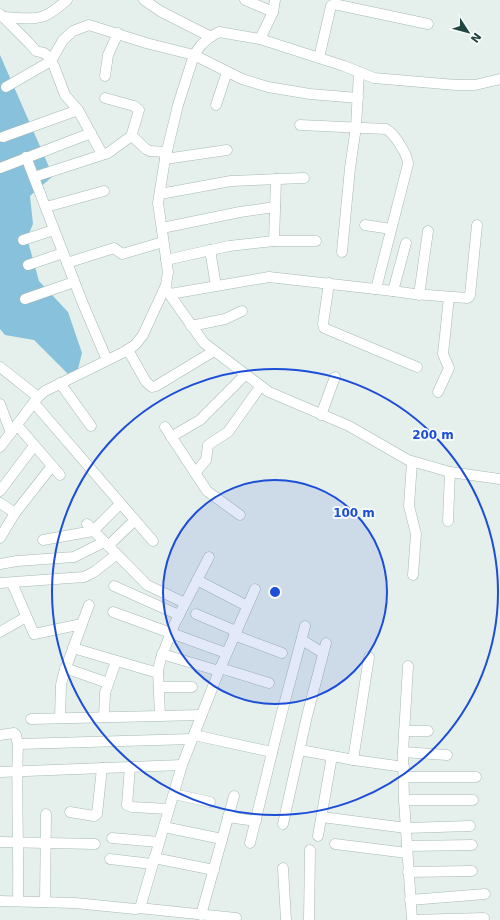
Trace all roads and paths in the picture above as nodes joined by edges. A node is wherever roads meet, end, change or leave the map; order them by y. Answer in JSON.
{"nodes":[{"id":1,"x":67,"y":0,"type":"edge"},
{"id":2,"x":144,"y":0,"type":"edge"},
{"id":3,"x":245,"y":0,"type":"edge"},
{"id":4,"x":275,"y":0,"type":"edge"},
{"id":5,"x":273,"y":12,"type":"junction"},
{"id":6,"x":2,"y":15,"type":"edge"},
{"id":7,"x":428,"y":24,"type":"dead end"},
{"id":8,"x":118,"y":34,"type":"junction"},
{"id":9,"x":211,"y":37,"type":"junction"},
{"id":10,"x":260,"y":39,"type":"junction"},
{"id":11,"x":194,"y":56,"type":"junction"},
{"id":12,"x":319,"y":58,"type":"junction"},
{"id":13,"x":51,"y":61,"type":"junction"},
{"id":14,"x":227,"y":72,"type":"junction"},
{"id":15,"x":358,"y":72,"type":"junction"},
{"id":16,"x":105,"y":76,"type":"dead end"},
{"id":17,"x":500,"y":79,"type":"edge"},
{"id":18,"x":6,"y":87,"type":"dead end"},
{"id":19,"x":104,"y":98,"type":"dead end"},
{"id":20,"x":358,"y":98,"type":"junction"},
{"id":21,"x":216,"y":105,"type":"dead end"},
{"id":22,"x":78,"y":110,"type":"junction"},
{"id":23,"x":300,"y":125,"type":"dead end"},
{"id":24,"x":356,"y":127,"type":"junction"},
{"id":25,"x":90,"y":133,"type":"junction"},
{"id":26,"x":2,"y":137,"type":"dead end"},
{"id":27,"x":131,"y":137,"type":"junction"},
{"id":28,"x":227,"y":150,"type":"dead end"},
{"id":29,"x":105,"y":154,"type":"junction"},
{"id":30,"x":166,"y":155,"type":"junction"},
{"id":31,"x":26,"y":157,"type":"junction"},
{"id":32,"x":0,"y":168,"type":"edge"},
{"id":33,"x":34,"y":177,"type":"junction"},
{"id":34,"x":304,"y":178,"type":"dead end"},
{"id":35,"x":276,"y":179,"type":"junction"},
{"id":36,"x":104,"y":191,"type":"dead end"},
{"id":37,"x":160,"y":194,"type":"junction"},
{"id":38,"x":275,"y":207,"type":"junction"},
{"id":39,"x":46,"y":208,"type":"junction"},
{"id":40,"x":365,"y":225,"type":"dead end"},
{"id":41,"x":477,"y":225,"type":"dead end"},
{"id":42,"x":162,"y":228,"type":"junction"},
{"id":43,"x":391,"y":229,"type":"junction"},
{"id":44,"x":54,"y":230,"type":"junction"},
{"id":45,"x":428,"y":231,"type":"dead end"},
{"id":46,"x":23,"y":240,"type":"dead end"},
{"id":47,"x":274,"y":241,"type":"junction"},
{"id":48,"x":316,"y":241,"type":"dead end"},
{"id":49,"x":164,"y":242,"type":"junction"},
{"id":50,"x":406,"y":243,"type":"dead end"},
{"id":51,"x":210,"y":250,"type":"junction"},
{"id":52,"x":342,"y":252,"type":"dead end"},
{"id":53,"x":65,"y":258,"type":"junction"},
{"id":54,"x":166,"y":260,"type":"junction"},
{"id":55,"x":28,"y":265,"type":"dead end"},
{"id":56,"x":74,"y":282,"type":"junction"},
{"id":57,"x":329,"y":283,"type":"junction"},
{"id":58,"x":216,"y":286,"type":"junction"},
{"id":59,"x":376,"y":289,"type":"junction"},
{"id":60,"x":167,"y":291,"type":"junction"},
{"id":61,"x":393,"y":291,"type":"junction"},
{"id":62,"x":419,"y":295,"type":"junction"},
{"id":63,"x":449,"y":297,"type":"junction"},
{"id":64,"x":25,"y":299,"type":"dead end"},
{"id":65,"x":242,"y":311,"type":"dead end"},
{"id":66,"x":191,"y":326,"type":"junction"},
{"id":67,"x":128,"y":350,"type":"junction"},
{"id":68,"x":214,"y":351,"type":"junction"},
{"id":69,"x":108,"y":360,"type":"junction"},
{"id":70,"x":0,"y":367,"type":"edge"},
{"id":71,"x":417,"y":367,"type":"dead end"},
{"id":72,"x":245,"y":375,"type":"junction"},
{"id":73,"x":335,"y":376,"type":"dead end"},
{"id":74,"x":60,"y":383,"type":"junction"},
{"id":75,"x":260,"y":387,"type":"junction"},
{"id":76,"x":438,"y":392,"type":"dead end"},
{"id":77,"x":36,"y":400,"type":"junction"},
{"id":78,"x":0,"y":404,"type":"edge"},
{"id":79,"x":321,"y":415,"type":"junction"},
{"id":80,"x":91,"y":426,"type":"dead end"},
{"id":81,"x":165,"y":428,"type":"dead end"},
{"id":82,"x":14,"y":429,"type":"junction"},
{"id":83,"x":171,"y":437,"type":"junction"},
{"id":84,"x":34,"y":446,"type":"junction"},
{"id":85,"x":0,"y":447,"type":"edge"},
{"id":86,"x":412,"y":462,"type":"junction"},
{"id":87,"x":52,"y":466,"type":"junction"},
{"id":88,"x":450,"y":472,"type":"junction"},
{"id":89,"x":195,"y":473,"type":"junction"},
{"id":90,"x":60,"y":475,"type":"dead end"},
{"id":91,"x":500,"y":479,"type":"edge"},
{"id":92,"x":0,"y":491,"type":"edge"},
{"id":93,"x":0,"y":503,"type":"edge"},
{"id":94,"x":120,"y":504,"type":"junction"},
{"id":95,"x":15,"y":513,"type":"junction"},
{"id":96,"x":240,"y":515,"type":"dead end"},
{"id":97,"x":135,"y":520,"type":"junction"},
{"id":98,"x":448,"y":521,"type":"dead end"},
{"id":99,"x":90,"y":528,"type":"junction"},
{"id":100,"x":0,"y":538,"type":"edge"},
{"id":101,"x":43,"y":540,"type":"dead end"},
{"id":102,"x":153,"y":541,"type":"dead end"},
{"id":103,"x":106,"y":544,"type":"junction"},
{"id":104,"x":116,"y":554,"type":"junction"},
{"id":105,"x":209,"y":557,"type":"dead end"},
{"id":106,"x":0,"y":564,"type":"edge"},
{"id":107,"x":413,"y":575,"type":"dead end"},
{"id":108,"x":197,"y":580,"type":"junction"},
{"id":109,"x":14,"y":582,"type":"junction"},
{"id":110,"x":0,"y":583,"type":"edge"},
{"id":111,"x":114,"y":586,"type":"dead end"},
{"id":112,"x":255,"y":589,"type":"dead end"},
{"id":113,"x":0,"y":590,"type":"edge"},
{"id":114,"x":185,"y":604,"type":"junction"},
{"id":115,"x":89,"y":605,"type":"dead end"},
{"id":116,"x":247,"y":606,"type":"junction"},
{"id":117,"x":113,"y":612,"type":"dead end"},
{"id":118,"x":196,"y":614,"type":"dead end"},
{"id":119,"x":179,"y":615,"type":"junction"},
{"id":120,"x":26,"y":617,"type":"junction"},
{"id":121,"x":82,"y":624,"type":"junction"},
{"id":122,"x":305,"y":626,"type":"dead end"},
{"id":123,"x":0,"y":632,"type":"edge"},
{"id":124,"x":171,"y":633,"type":"junction"},
{"id":125,"x":235,"y":633,"type":"junction"},
{"id":126,"x":302,"y":640,"type":"junction"},
{"id":127,"x":73,"y":648,"type":"junction"},
{"id":128,"x":226,"y":653,"type":"junction"},
{"id":129,"x":282,"y":653,"type":"dead end"},
{"id":130,"x":162,"y":654,"type":"junction"},
{"id":131,"x":369,"y":657,"type":"dead end"},
{"id":132,"x":116,"y":661,"type":"junction"},
{"id":133,"x":408,"y":666,"type":"dead end"},
{"id":134,"x":65,"y":668,"type":"junction"},
{"id":135,"x":219,"y":670,"type":"junction"},
{"id":136,"x":158,"y":673,"type":"junction"},
{"id":137,"x":108,"y":683,"type":"junction"},
{"id":138,"x":269,"y":683,"type":"dead end"},
{"id":139,"x":159,"y":687,"type":"junction"},
{"id":140,"x":192,"y":687,"type":"dead end"},
{"id":141,"x":160,"y":716,"type":"junction"},
{"id":142,"x":201,"y":716,"type":"junction"},
{"id":143,"x":104,"y":717,"type":"junction"},
{"id":144,"x":60,"y":718,"type":"junction"},
{"id":145,"x":31,"y":719,"type":"dead end"},
{"id":146,"x":404,"y":731,"type":"junction"},
{"id":147,"x":428,"y":731,"type":"dead end"},
{"id":148,"x":0,"y":735,"type":"edge"},
{"id":149,"x":193,"y":737,"type":"junction"},
{"id":150,"x":18,"y":743,"type":"junction"},
{"id":151,"x":300,"y":750,"type":"junction"},
{"id":152,"x":272,"y":752,"type":"junction"},
{"id":153,"x":403,"y":752,"type":"junction"},
{"id":154,"x":447,"y":755,"type":"dead end"},
{"id":155,"x":332,"y":756,"type":"junction"},
{"id":156,"x":353,"y":760,"type":"junction"},
{"id":157,"x":182,"y":765,"type":"junction"},
{"id":158,"x":130,"y":767,"type":"junction"},
{"id":159,"x":102,"y":768,"type":"junction"},
{"id":160,"x":17,"y":771,"type":"junction"},
{"id":161,"x":0,"y":772,"type":"edge"},
{"id":162,"x":404,"y":772,"type":"junction"},
{"id":163,"x":476,"y":777,"type":"dead end"},
{"id":164,"x":174,"y":794,"type":"junction"},
{"id":165,"x":234,"y":796,"type":"dead end"},
{"id":166,"x":404,"y":800,"type":"junction"},
{"id":167,"x":473,"y":800,"type":"dead end"},
{"id":168,"x":210,"y":802,"type":"dead end"},
{"id":169,"x":169,"y":809,"type":"junction"},
{"id":170,"x":70,"y":812,"type":"dead end"},
{"id":171,"x":46,"y":814,"type":"dead end"},
{"id":172,"x":228,"y":816,"type":"junction"},
{"id":173,"x":322,"y":817,"type":"junction"},
{"id":174,"x":256,"y":821,"type":"junction"},
{"id":175,"x":283,"y":824,"type":"dead end"},
{"id":176,"x":470,"y":826,"type":"dead end"},
{"id":177,"x":164,"y":827,"type":"junction"},
{"id":178,"x":406,"y":828,"type":"junction"},
{"id":179,"x":318,"y":836,"type":"dead end"},
{"id":180,"x":112,"y":838,"type":"dead end"},
{"id":181,"x":222,"y":838,"type":"junction"},
{"id":182,"x":0,"y":842,"type":"edge"},
{"id":183,"x":19,"y":842,"type":"junction"},
{"id":184,"x":45,"y":842,"type":"junction"},
{"id":185,"x":159,"y":842,"type":"junction"},
{"id":186,"x":250,"y":843,"type":"dead end"},
{"id":187,"x":95,"y":844,"type":"dead end"},
{"id":188,"x":335,"y":844,"type":"dead end"},
{"id":189,"x":472,"y":845,"type":"dead end"},
{"id":190,"x":310,"y":850,"type":"dead end"},
{"id":191,"x":407,"y":850,"type":"junction"},
{"id":192,"x":110,"y":859,"type":"dead end"},
{"id":193,"x":153,"y":861,"type":"junction"},
{"id":194,"x":283,"y":868,"type":"dead end"},
{"id":195,"x":214,"y":870,"type":"junction"},
{"id":196,"x":472,"y":871,"type":"dead end"},
{"id":197,"x":408,"y":872,"type":"junction"},
{"id":198,"x":485,"y":894,"type":"dead end"},
{"id":199,"x":410,"y":900,"type":"junction"},
{"id":200,"x":0,"y":901,"type":"edge"},
{"id":201,"x":18,"y":901,"type":"junction"},
{"id":202,"x":45,"y":902,"type":"junction"},
{"id":203,"x":140,"y":908,"type":"junction"},
{"id":204,"x":157,"y":915,"type":"edge"},
{"id":205,"x":201,"y":915,"type":"junction"},
{"id":206,"x":217,"y":918,"type":"edge"},
{"id":207,"x":236,"y":918,"type":"dead end"},
{"id":208,"x":484,"y":918,"type":"dead end"},
{"id":209,"x":286,"y":920,"type":"edge"},
{"id":210,"x":309,"y":920,"type":"edge"},
{"id":211,"x":412,"y":920,"type":"edge"}],
"edges":[{"from":1,"to":6,"type":"street"},
{"from":2,"to":9,"type":"street"},
{"from":3,"to":5,"type":"street"},
{"from":4,"to":5,"type":"street"},
{"from":5,"to":10,"type":"street"},
{"from":6,"to":13,"type":"street"},
{"from":7,"to":12,"type":"street"},
{"from":8,"to":11,"type":"street"},
{"from":8,"to":13,"type":"street"},
{"from":8,"to":16,"type":"street"},
{"from":9,"to":10,"type":"street"},
{"from":9,"to":11,"type":"street"},
{"from":10,"to":12,"type":"street"},
{"from":11,"to":14,"type":"street"},
{"from":11,"to":30,"type":"street"},
{"from":12,"to":15,"type":"street"},
{"from":13,"to":18,"type":"street"},
{"from":13,"to":22,"type":"street"},
{"from":14,"to":20,"type":"street"},
{"from":14,"to":21,"type":"street"},
{"from":15,"to":17,"type":"street"},
{"from":15,"to":20,"type":"street"},
{"from":19,"to":27,"type":"street"},
{"from":20,"to":24,"type":"street"},
{"from":22,"to":25,"type":"street"},
{"from":22,"to":26,"type":"street"},
{"from":23,"to":24,"type":"street"},
{"from":24,"to":43,"type":"street"},
{"from":24,"to":52,"type":"street"},
{"from":25,"to":29,"type":"street"},
{"from":25,"to":31,"type":"street"},
{"from":27,"to":29,"type":"street"},
{"from":27,"to":30,"type":"street"},
{"from":28,"to":30,"type":"street"},
{"from":29,"to":33,"type":"street"},
{"from":30,"to":37,"type":"street"},
{"from":31,"to":32,"type":"street"},
{"from":31,"to":33,"type":"street"},
{"from":33,"to":39,"type":"street"},
{"from":34,"to":35,"type":"street"},
{"from":35,"to":37,"type":"street"},
{"from":35,"to":38,"type":"street"},
{"from":36,"to":39,"type":"street"},
{"from":37,"to":42,"type":"street"},
{"from":38,"to":42,"type":"street"},
{"from":38,"to":47,"type":"street"},
{"from":39,"to":44,"type":"street"},
{"from":40,"to":43,"type":"street"},
{"from":41,"to":63,"type":"street"},
{"from":42,"to":49,"type":"street"},
{"from":43,"to":59,"type":"street"},
{"from":44,"to":46,"type":"street"},
{"from":44,"to":53,"type":"street"},
{"from":45,"to":62,"type":"street"},
{"from":47,"to":48,"type":"street"},
{"from":47,"to":51,"type":"street"},
{"from":49,"to":53,"type":"street"},
{"from":49,"to":54,"type":"street"},
{"from":50,"to":61,"type":"street"},
{"from":51,"to":54,"type":"street"},
{"from":51,"to":58,"type":"street"},
{"from":53,"to":55,"type":"street"},
{"from":53,"to":56,"type":"street"},
{"from":54,"to":60,"type":"street"},
{"from":56,"to":64,"type":"street"},
{"from":56,"to":69,"type":"street"},
{"from":57,"to":58,"type":"street"},
{"from":57,"to":59,"type":"street"},
{"from":57,"to":71,"type":"street"},
{"from":58,"to":60,"type":"street"},
{"from":59,"to":61,"type":"street"},
{"from":60,"to":66,"type":"street"},
{"from":60,"to":67,"type":"street"},
{"from":61,"to":62,"type":"street"},
{"from":62,"to":63,"type":"street"},
{"from":63,"to":76,"type":"street"},
{"from":65,"to":66,"type":"street"},
{"from":66,"to":68,"type":"street"},
{"from":67,"to":68,"type":"street"},
{"from":67,"to":69,"type":"street"},
{"from":68,"to":72,"type":"street"},
{"from":69,"to":74,"type":"street"},
{"from":70,"to":77,"type":"street"},
{"from":72,"to":75,"type":"street"},
{"from":72,"to":83,"type":"street"},
{"from":73,"to":79,"type":"street"},
{"from":74,"to":77,"type":"street"},
{"from":74,"to":80,"type":"street"},
{"from":75,"to":79,"type":"street"},
{"from":75,"to":89,"type":"street"},
{"from":77,"to":82,"type":"street"},
{"from":77,"to":94,"type":"street"},
{"from":78,"to":82,"type":"street"},
{"from":79,"to":86,"type":"street"},
{"from":81,"to":83,"type":"street"},
{"from":82,"to":84,"type":"street"},
{"from":82,"to":85,"type":"street"},
{"from":83,"to":89,"type":"street"},
{"from":84,"to":87,"type":"street"},
{"from":84,"to":92,"type":"street"},
{"from":86,"to":88,"type":"street"},
{"from":86,"to":107,"type":"street"},
{"from":87,"to":90,"type":"street"},
{"from":87,"to":95,"type":"street"},
{"from":88,"to":91,"type":"street"},
{"from":88,"to":98,"type":"street"},
{"from":89,"to":96,"type":"street"},
{"from":93,"to":95,"type":"street"},
{"from":94,"to":97,"type":"street"},
{"from":94,"to":99,"type":"street"},
{"from":95,"to":100,"type":"street"},
{"from":97,"to":102,"type":"street"},
{"from":97,"to":103,"type":"street"},
{"from":99,"to":101,"type":"street"},
{"from":99,"to":103,"type":"street"},
{"from":103,"to":104,"type":"street"},
{"from":103,"to":106,"type":"street"},
{"from":104,"to":109,"type":"street"},
{"from":104,"to":114,"type":"street"},
{"from":105,"to":108,"type":"street"},
{"from":108,"to":114,"type":"street"},
{"from":108,"to":116,"type":"street"},
{"from":109,"to":110,"type":"street"},
{"from":109,"to":113,"type":"street"},
{"from":109,"to":120,"type":"street"},
{"from":111,"to":119,"type":"street"},
{"from":112,"to":116,"type":"street"},
{"from":114,"to":119,"type":"street"},
{"from":115,"to":121,"type":"street"},
{"from":116,"to":125,"type":"street"},
{"from":117,"to":124,"type":"street"},
{"from":118,"to":125,"type":"street"},
{"from":119,"to":124,"type":"street"},
{"from":120,"to":121,"type":"street"},
{"from":120,"to":123,"type":"street"},
{"from":121,"to":127,"type":"street"},
{"from":122,"to":126,"type":"street"},
{"from":124,"to":128,"type":"street"},
{"from":124,"to":130,"type":"street"},
{"from":125,"to":128,"type":"street"},
{"from":125,"to":129,"type":"street"},
{"from":126,"to":151,"type":"street"},
{"from":126,"to":152,"type":"street"},
{"from":127,"to":132,"type":"street"},
{"from":127,"to":134,"type":"street"},
{"from":128,"to":135,"type":"street"},
{"from":130,"to":135,"type":"street"},
{"from":130,"to":136,"type":"street"},
{"from":131,"to":156,"type":"street"},
{"from":132,"to":136,"type":"street"},
{"from":132,"to":137,"type":"street"},
{"from":133,"to":146,"type":"street"},
{"from":134,"to":137,"type":"street"},
{"from":134,"to":144,"type":"street"},
{"from":135,"to":138,"type":"street"},
{"from":135,"to":142,"type":"street"},
{"from":136,"to":139,"type":"street"},
{"from":137,"to":143,"type":"street"},
{"from":139,"to":140,"type":"street"},
{"from":139,"to":141,"type":"street"},
{"from":141,"to":142,"type":"street"},
{"from":141,"to":143,"type":"street"},
{"from":142,"to":149,"type":"street"},
{"from":143,"to":144,"type":"street"},
{"from":144,"to":145,"type":"street"},
{"from":146,"to":147,"type":"street"},
{"from":146,"to":153,"type":"street"},
{"from":148,"to":150,"type":"street"},
{"from":149,"to":150,"type":"street"},
{"from":149,"to":152,"type":"street"},
{"from":149,"to":157,"type":"street"},
{"from":150,"to":160,"type":"street"},
{"from":151,"to":155,"type":"street"},
{"from":151,"to":175,"type":"street"},
{"from":152,"to":174,"type":"street"},
{"from":153,"to":154,"type":"street"},
{"from":153,"to":162,"type":"street"},
{"from":155,"to":156,"type":"street"},
{"from":155,"to":173,"type":"street"},
{"from":156,"to":162,"type":"street"},
{"from":157,"to":158,"type":"street"},
{"from":157,"to":164,"type":"street"},
{"from":158,"to":159,"type":"street"},
{"from":158,"to":169,"type":"street"},
{"from":159,"to":160,"type":"street"},
{"from":159,"to":170,"type":"street"},
{"from":160,"to":161,"type":"street"},
{"from":160,"to":183,"type":"street"},
{"from":162,"to":163,"type":"street"},
{"from":162,"to":166,"type":"street"},
{"from":164,"to":168,"type":"street"},
{"from":164,"to":169,"type":"street"},
{"from":165,"to":172,"type":"street"},
{"from":166,"to":167,"type":"street"},
{"from":166,"to":178,"type":"street"},
{"from":169,"to":177,"type":"street"},
{"from":171,"to":184,"type":"street"},
{"from":172,"to":174,"type":"street"},
{"from":172,"to":181,"type":"street"},
{"from":173,"to":178,"type":"street"},
{"from":173,"to":179,"type":"street"},
{"from":174,"to":186,"type":"street"},
{"from":176,"to":178,"type":"street"},
{"from":177,"to":181,"type":"street"},
{"from":177,"to":185,"type":"street"},
{"from":178,"to":191,"type":"street"},
{"from":180,"to":185,"type":"street"},
{"from":181,"to":195,"type":"street"},
{"from":182,"to":183,"type":"street"},
{"from":183,"to":184,"type":"street"},
{"from":183,"to":201,"type":"street"},
{"from":184,"to":187,"type":"street"},
{"from":184,"to":202,"type":"street"},
{"from":185,"to":193,"type":"street"},
{"from":188,"to":191,"type":"street"},
{"from":189,"to":191,"type":"street"},
{"from":190,"to":210,"type":"street"},
{"from":191,"to":197,"type":"street"},
{"from":192,"to":193,"type":"street"},
{"from":193,"to":195,"type":"street"},
{"from":193,"to":203,"type":"street"},
{"from":194,"to":209,"type":"street"},
{"from":195,"to":205,"type":"street"},
{"from":196,"to":197,"type":"street"},
{"from":197,"to":199,"type":"street"},
{"from":198,"to":199,"type":"street"},
{"from":199,"to":211,"type":"street"},
{"from":200,"to":201,"type":"street"},
{"from":201,"to":202,"type":"street"},
{"from":202,"to":203,"type":"street"},
{"from":203,"to":204,"type":"street"},
{"from":204,"to":205,"type":"street"},
{"from":205,"to":206,"type":"street"},
{"from":206,"to":207,"type":"street"},
{"from":208,"to":211,"type":"street"}]}
